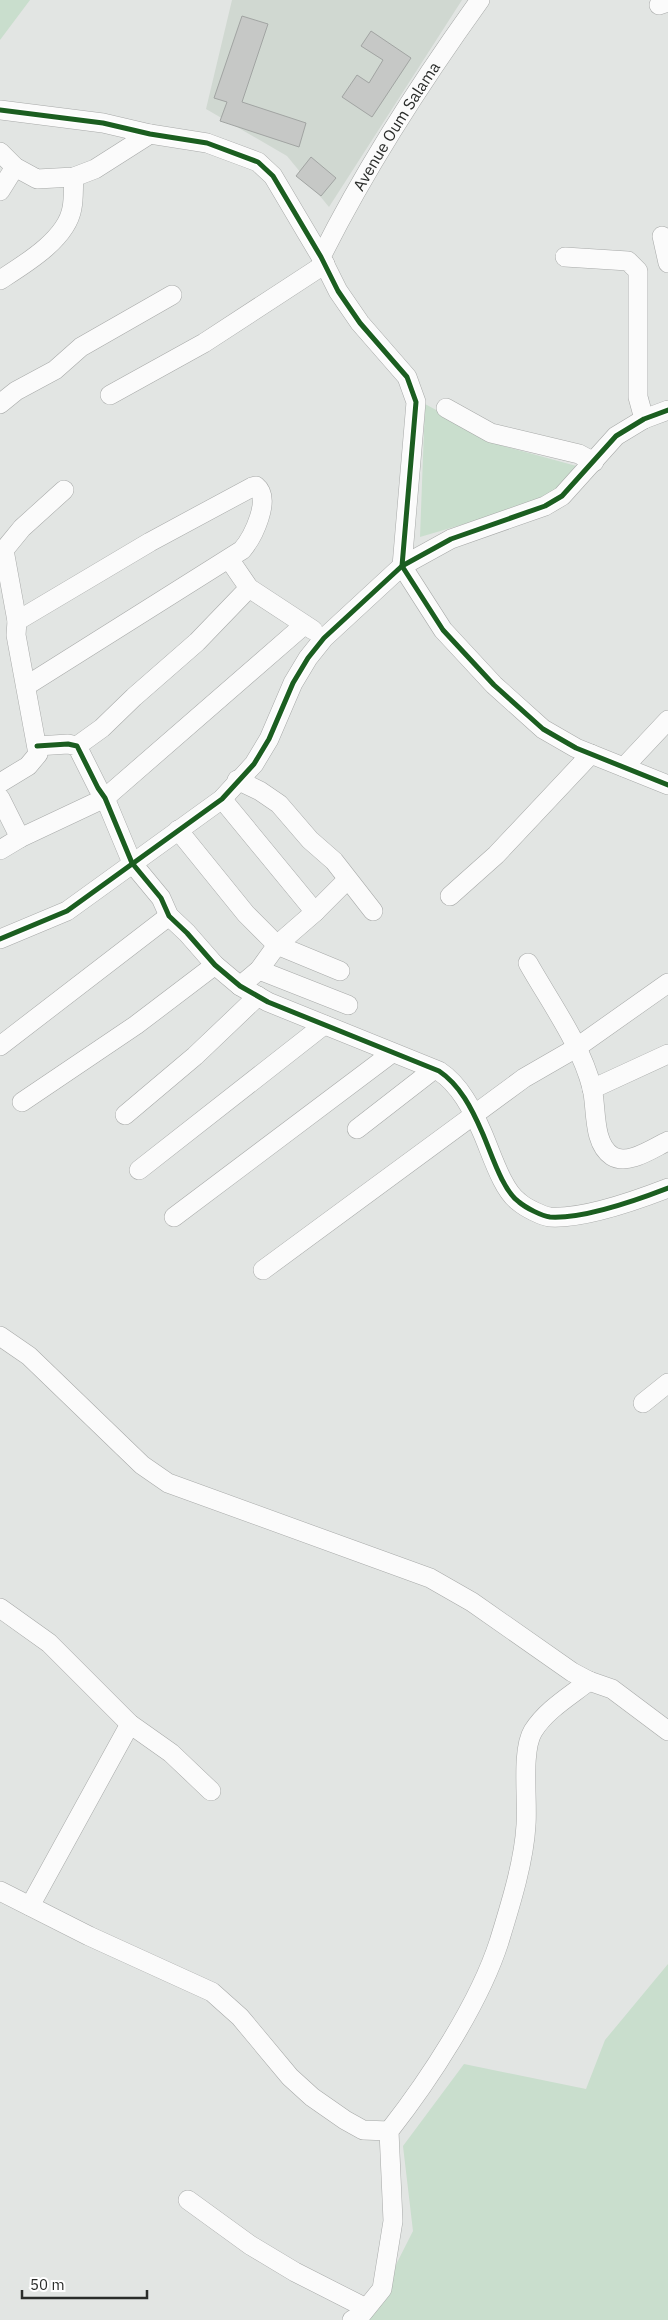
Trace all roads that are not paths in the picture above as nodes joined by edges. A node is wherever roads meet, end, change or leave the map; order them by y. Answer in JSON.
{"nodes":[{"id":1,"x":480,"y":0,"type":"edge"},
{"id":2,"x":0,"y":110,"type":"edge"},
{"id":3,"x":150,"y":134,"type":"junction"},
{"id":4,"x":0,"y":152,"type":"edge"},
{"id":5,"x":15,"y":167,"type":"junction"},
{"id":6,"x":74,"y":177,"type":"junction"},
{"id":7,"x":0,"y":191,"type":"edge"},
{"id":8,"x":662,"y":236,"type":"dead end"},
{"id":9,"x":565,"y":257,"type":"dead end"},
{"id":10,"x":323,"y":261,"type":"junction"},
{"id":11,"x":668,"y":263,"type":"edge"},
{"id":12,"x":0,"y":280,"type":"edge"},
{"id":13,"x":172,"y":295,"type":"dead end"},
{"id":14,"x":110,"y":395,"type":"dead end"},
{"id":15,"x":0,"y":404,"type":"edge"},
{"id":16,"x":446,"y":408,"type":"dead end"},
{"id":17,"x":668,"y":410,"type":"edge"},
{"id":18,"x":644,"y":419,"type":"junction"},
{"id":19,"x":594,"y":462,"type":"junction"},
{"id":20,"x":64,"y":490,"type":"dead end"},
{"id":21,"x":2,"y":551,"type":"edge"},
{"id":22,"x":229,"y":559,"type":"junction"},
{"id":23,"x":402,"y":566,"type":"junction"},
{"id":24,"x":249,"y":588,"type":"junction"},
{"id":25,"x":304,"y":625,"type":"junction"},
{"id":26,"x":11,"y":632,"type":"edge"},
{"id":27,"x":324,"y":638,"type":"junction"},
{"id":28,"x":26,"y":686,"type":"junction"},
{"id":29,"x":668,"y":720,"type":"edge"},
{"id":30,"x":38,"y":746,"type":"junction"},
{"id":31,"x":77,"y":746,"type":"junction"},
{"id":32,"x":591,"y":754,"type":"junction"},
{"id":33,"x":624,"y":767,"type":"junction"},
{"id":34,"x":237,"y":780,"type":"junction"},
{"id":35,"x":0,"y":783,"type":"edge"},
{"id":36,"x":668,"y":785,"type":"edge"},
{"id":37,"x":0,"y":798,"type":"edge"},
{"id":38,"x":105,"y":798,"type":"junction"},
{"id":39,"x":222,"y":799,"type":"junction"},
{"id":40,"x":178,"y":830,"type":"junction"},
{"id":41,"x":20,"y":838,"type":"junction"},
{"id":42,"x":0,"y":850,"type":"edge"},
{"id":43,"x":132,"y":863,"type":"junction"},
{"id":44,"x":347,"y":880,"type":"junction"},
{"id":45,"x":450,"y":896,"type":"dead end"},
{"id":46,"x":373,"y":911,"type":"dead end"},
{"id":47,"x":315,"y":912,"type":"junction"},
{"id":48,"x":169,"y":916,"type":"junction"},
{"id":49,"x":0,"y":939,"type":"edge"},
{"id":50,"x":277,"y":945,"type":"junction"},
{"id":51,"x":528,"y":963,"type":"dead end"},
{"id":52,"x":215,"y":965,"type":"junction"},
{"id":53,"x":259,"y":970,"type":"junction"},
{"id":54,"x":340,"y":972,"type":"dead end"},
{"id":55,"x":668,"y":983,"type":"edge"},
{"id":56,"x":240,"y":986,"type":"junction"},
{"id":57,"x":258,"y":996,"type":"junction"},
{"id":58,"x":348,"y":1005,"type":"dead end"},
{"id":59,"x":324,"y":1025,"type":"junction"},
{"id":60,"x":0,"y":1046,"type":"edge"},
{"id":61,"x":576,"y":1048,"type":"junction"},
{"id":62,"x":392,"y":1053,"type":"junction"},
{"id":63,"x":668,"y":1054,"type":"edge"},
{"id":64,"x":433,"y":1070,"type":"junction"},
{"id":65,"x":592,"y":1089,"type":"junction"},
{"id":66,"x":22,"y":1102,"type":"dead end"},
{"id":67,"x":474,"y":1113,"type":"junction"},
{"id":68,"x":125,"y":1115,"type":"dead end"},
{"id":69,"x":357,"y":1129,"type":"dead end"},
{"id":70,"x":668,"y":1141,"type":"edge"},
{"id":71,"x":139,"y":1170,"type":"dead end"},
{"id":72,"x":668,"y":1188,"type":"edge"},
{"id":73,"x":174,"y":1217,"type":"dead end"},
{"id":74,"x":263,"y":1270,"type":"dead end"},
{"id":75,"x":0,"y":1336,"type":"edge"},
{"id":76,"x":668,"y":1384,"type":"edge"},
{"id":77,"x":643,"y":1402,"type":"dead end"},
{"id":78,"x":0,"y":1608,"type":"edge"},
{"id":79,"x":589,"y":1681,"type":"junction"},
{"id":80,"x":130,"y":1724,"type":"junction"},
{"id":81,"x":668,"y":1731,"type":"edge"},
{"id":82,"x":212,"y":1791,"type":"dead end"},
{"id":83,"x":0,"y":1891,"type":"edge"},
{"id":84,"x":30,"y":1906,"type":"junction"},
{"id":85,"x":389,"y":2131,"type":"junction"},
{"id":86,"x":188,"y":2200,"type":"dead end"},
{"id":87,"x":366,"y":2308,"type":"junction"},
{"id":88,"x":352,"y":2320,"type":"edge"}],
"edges":[{"from":1,"to":10,"type":"street","name":"Avenue Oum Salama"},
{"from":2,"to":3,"type":"street"},
{"from":3,"to":6,"type":"street"},
{"from":3,"to":10,"type":"street"},
{"from":4,"to":5,"type":"street"},
{"from":5,"to":6,"type":"street"},
{"from":5,"to":7,"type":"street"},
{"from":6,"to":12,"type":"street"},
{"from":8,"to":11,"type":"street"},
{"from":9,"to":18,"type":"street"},
{"from":10,"to":14,"type":"street"},
{"from":10,"to":23,"type":"street"},
{"from":13,"to":15,"type":"street"},
{"from":16,"to":19,"type":"street"},
{"from":17,"to":18,"type":"street"},
{"from":18,"to":19,"type":"street"},
{"from":19,"to":23,"type":"street"},
{"from":20,"to":21,"type":"street"},
{"from":21,"to":26,"type":"street"},
{"from":22,"to":24,"type":"street"},
{"from":22,"to":26,"type":"street"},
{"from":22,"to":28,"type":"street"},
{"from":23,"to":27,"type":"street"},
{"from":23,"to":32,"type":"street"},
{"from":24,"to":25,"type":"street"},
{"from":24,"to":31,"type":"street"},
{"from":25,"to":27,"type":"street"},
{"from":25,"to":38,"type":"street"},
{"from":26,"to":28,"type":"street"},
{"from":27,"to":34,"type":"street"},
{"from":28,"to":30,"type":"street"},
{"from":29,"to":33,"type":"street"},
{"from":30,"to":31,"type":"street"},
{"from":30,"to":35,"type":"street"},
{"from":31,"to":38,"type":"street"},
{"from":32,"to":33,"type":"street"},
{"from":32,"to":45,"type":"street"},
{"from":33,"to":36,"type":"street"},
{"from":34,"to":39,"type":"street"},
{"from":34,"to":44,"type":"street"},
{"from":37,"to":41,"type":"street"},
{"from":38,"to":41,"type":"street"},
{"from":38,"to":43,"type":"street"},
{"from":39,"to":40,"type":"street"},
{"from":39,"to":47,"type":"street"},
{"from":40,"to":43,"type":"street"},
{"from":40,"to":50,"type":"street"},
{"from":41,"to":42,"type":"street"},
{"from":43,"to":48,"type":"street"},
{"from":43,"to":49,"type":"street"},
{"from":44,"to":46,"type":"street"},
{"from":44,"to":47,"type":"street"},
{"from":47,"to":50,"type":"street"},
{"from":48,"to":52,"type":"street"},
{"from":48,"to":60,"type":"street"},
{"from":50,"to":53,"type":"street"},
{"from":50,"to":54,"type":"street"},
{"from":51,"to":61,"type":"street"},
{"from":52,"to":56,"type":"street"},
{"from":52,"to":66,"type":"street"},
{"from":53,"to":56,"type":"street"},
{"from":53,"to":58,"type":"street"},
{"from":55,"to":61,"type":"street"},
{"from":56,"to":57,"type":"street"},
{"from":57,"to":59,"type":"street"},
{"from":57,"to":68,"type":"street"},
{"from":59,"to":62,"type":"street"},
{"from":59,"to":71,"type":"street"},
{"from":61,"to":65,"type":"street"},
{"from":61,"to":67,"type":"street"},
{"from":62,"to":64,"type":"street"},
{"from":62,"to":73,"type":"street"},
{"from":63,"to":65,"type":"street"},
{"from":64,"to":67,"type":"street"},
{"from":64,"to":69,"type":"street"},
{"from":65,"to":70,"type":"street"},
{"from":67,"to":72,"type":"street"},
{"from":67,"to":74,"type":"street"},
{"from":75,"to":79,"type":"street"},
{"from":76,"to":77,"type":"street"},
{"from":78,"to":80,"type":"street"},
{"from":79,"to":81,"type":"street"},
{"from":79,"to":85,"type":"street"},
{"from":80,"to":82,"type":"street"},
{"from":80,"to":84,"type":"street"},
{"from":83,"to":84,"type":"street"},
{"from":84,"to":85,"type":"street"},
{"from":85,"to":87,"type":"street"},
{"from":86,"to":87,"type":"street"},
{"from":87,"to":88,"type":"street"}]}
